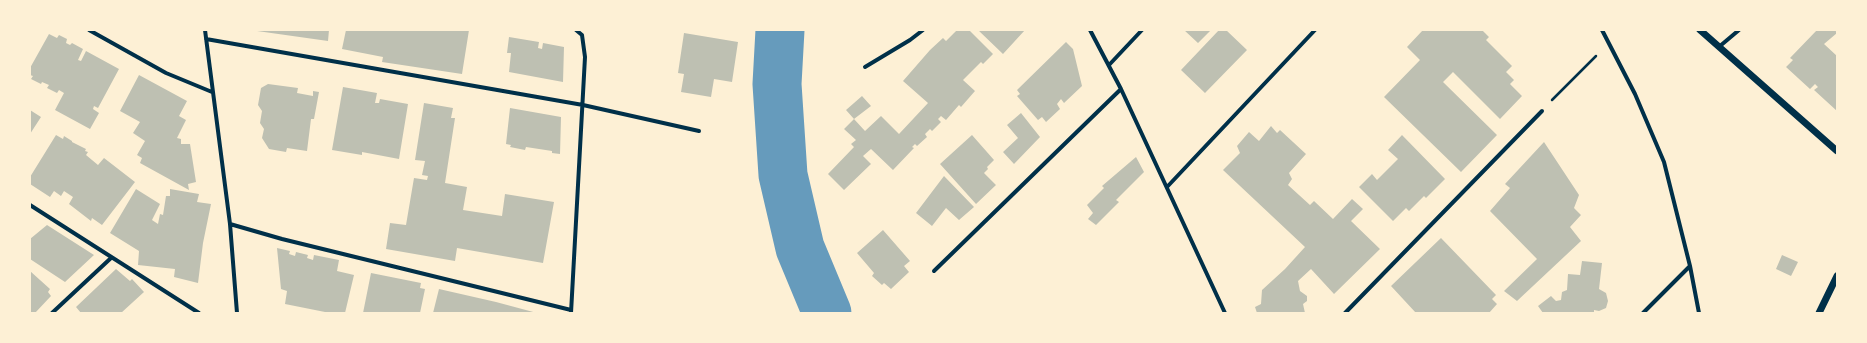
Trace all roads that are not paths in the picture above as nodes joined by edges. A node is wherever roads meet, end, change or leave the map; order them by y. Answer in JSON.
{"nodes":[{"id":1,"x":89,"y":30,"type":"edge"},
{"id":2,"x":204,"y":30,"type":"edge"},
{"id":3,"x":576,"y":30,"type":"edge"},
{"id":4,"x":923,"y":30,"type":"edge"},
{"id":5,"x":1090,"y":30,"type":"edge"},
{"id":6,"x":1142,"y":30,"type":"edge"},
{"id":7,"x":1314,"y":30,"type":"edge"},
{"id":8,"x":1602,"y":30,"type":"edge"},
{"id":9,"x":1700,"y":30,"type":"edge"},
{"id":10,"x":1739,"y":30,"type":"edge"},
{"id":11,"x":206,"y":38,"type":"junction"},
{"id":12,"x":1720,"y":46,"type":"junction"},
{"id":13,"x":1109,"y":65,"type":"junction"},
{"id":14,"x":864,"y":66,"type":"dead end"},
{"id":15,"x":1121,"y":89,"type":"junction"},
{"id":16,"x":212,"y":92,"type":"junction"},
{"id":17,"x":583,"y":105,"type":"junction"},
{"id":18,"x":1542,"y":111,"type":"road end"},
{"id":19,"x":699,"y":131,"type":"dead end"},
{"id":20,"x":1837,"y":151,"type":"edge"},
{"id":21,"x":1167,"y":187,"type":"junction"},
{"id":22,"x":30,"y":205,"type":"edge"},
{"id":23,"x":230,"y":224,"type":"junction"},
{"id":24,"x":111,"y":258,"type":"junction"},
{"id":25,"x":1690,"y":266,"type":"junction"},
{"id":26,"x":934,"y":271,"type":"dead end"},
{"id":27,"x":1837,"y":276,"type":"edge"},
{"id":28,"x":571,"y":312,"type":"edge"},
{"id":29,"x":52,"y":313,"type":"edge"},
{"id":30,"x":199,"y":313,"type":"edge"},
{"id":31,"x":237,"y":313,"type":"edge"},
{"id":32,"x":1225,"y":313,"type":"edge"},
{"id":33,"x":1345,"y":313,"type":"edge"},
{"id":34,"x":1643,"y":313,"type":"edge"},
{"id":35,"x":1698,"y":313,"type":"edge"},
{"id":36,"x":1819,"y":313,"type":"edge"}],
"edges":[{"from":1,"to":16,"type":"street"},
{"from":2,"to":11,"type":"street"},
{"from":3,"to":17,"type":"street"},
{"from":4,"to":14,"type":"street"},
{"from":5,"to":13,"type":"street"},
{"from":6,"to":13,"type":"street"},
{"from":7,"to":21,"type":"street"},
{"from":8,"to":25,"type":"street"},
{"from":9,"to":12,"type":"street"},
{"from":10,"to":12,"type":"street"},
{"from":11,"to":16,"type":"street"},
{"from":11,"to":17,"type":"street"},
{"from":12,"to":20,"type":"street"},
{"from":13,"to":15,"type":"street"},
{"from":15,"to":21,"type":"street"},
{"from":15,"to":26,"type":"street"},
{"from":16,"to":23,"type":"street"},
{"from":17,"to":19,"type":"street"},
{"from":17,"to":28,"type":"street"},
{"from":18,"to":33,"type":"street"},
{"from":21,"to":32,"type":"street"},
{"from":22,"to":24,"type":"street"},
{"from":23,"to":28,"type":"street"},
{"from":23,"to":31,"type":"street"},
{"from":24,"to":29,"type":"street"},
{"from":24,"to":30,"type":"street"},
{"from":25,"to":34,"type":"street"},
{"from":25,"to":35,"type":"street"},
{"from":27,"to":36,"type":"street"}]}
